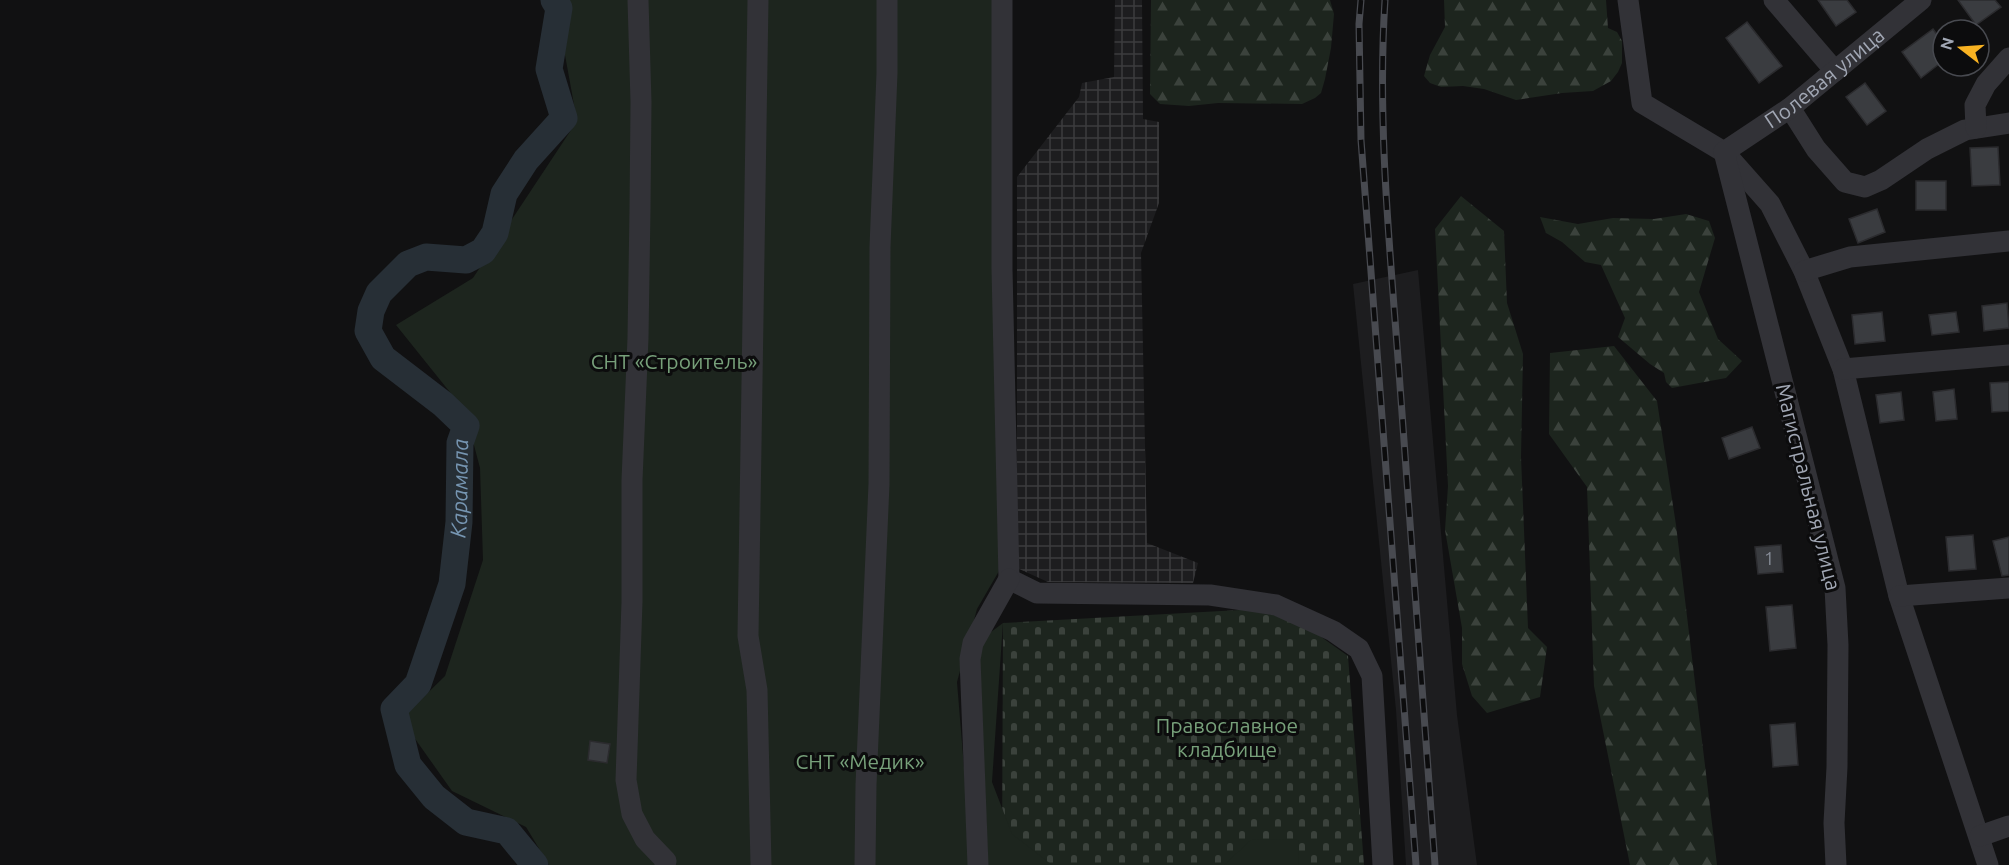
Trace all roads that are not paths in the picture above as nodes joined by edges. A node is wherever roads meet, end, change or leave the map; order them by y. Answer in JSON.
{"nodes":[{"id":1,"x":638,"y":0,"type":"edge"},
{"id":2,"x":758,"y":0,"type":"edge"},
{"id":3,"x":887,"y":0,"type":"edge"},
{"id":4,"x":1002,"y":0,"type":"edge"},
{"id":5,"x":1628,"y":0,"type":"edge"},
{"id":6,"x":1774,"y":0,"type":"edge"},
{"id":7,"x":1921,"y":0,"type":"edge"},
{"id":8,"x":2009,"y":58,"type":"edge"},
{"id":9,"x":1835,"y":71,"type":"junction"},
{"id":10,"x":1790,"y":108,"type":"junction"},
{"id":11,"x":2009,"y":123,"type":"edge"},
{"id":12,"x":1976,"y":128,"type":"junction"},
{"id":13,"x":1724,"y":152,"type":"junction"},
{"id":14,"x":2009,"y":241,"type":"edge"},
{"id":15,"x":1804,"y":271,"type":"junction"},
{"id":16,"x":2009,"y":355,"type":"edge"},
{"id":17,"x":1843,"y":369,"type":"junction"},
{"id":18,"x":1009,"y":579,"type":"junction"},
{"id":19,"x":2009,"y":588,"type":"edge"},
{"id":20,"x":1899,"y":596,"type":"junction"},
{"id":21,"x":2009,"y":826,"type":"edge"},
{"id":22,"x":1980,"y":836,"type":"junction"},
{"id":23,"x":665,"y":865,"type":"edge"},
{"id":24,"x":761,"y":865,"type":"edge"},
{"id":25,"x":865,"y":865,"type":"edge"},
{"id":26,"x":978,"y":865,"type":"edge"},
{"id":27,"x":1383,"y":865,"type":"edge"},
{"id":28,"x":1836,"y":865,"type":"edge"},
{"id":29,"x":1988,"y":865,"type":"edge"}],
"edges":[{"from":1,"to":23,"type":"street"},
{"from":2,"to":24,"type":"street"},
{"from":3,"to":25,"type":"street"},
{"from":4,"to":18,"type":"street"},
{"from":5,"to":13,"type":"street"},
{"from":6,"to":9,"type":"street"},
{"from":7,"to":9,"type":"street","name":"Полевая улица"},
{"from":8,"to":12,"type":"street"},
{"from":9,"to":10,"type":"street","name":"Полевая улица"},
{"from":10,"to":12,"type":"street"},
{"from":10,"to":13,"type":"street","name":"Полевая улица"},
{"from":11,"to":12,"type":"street"},
{"from":13,"to":15,"type":"street"},
{"from":13,"to":28,"type":"street","name":"Магистральная улица"},
{"from":14,"to":15,"type":"street"},
{"from":15,"to":17,"type":"street"},
{"from":16,"to":17,"type":"street"},
{"from":17,"to":20,"type":"street"},
{"from":18,"to":26,"type":"street"},
{"from":18,"to":27,"type":"street"},
{"from":19,"to":20,"type":"street"},
{"from":20,"to":22,"type":"street"},
{"from":21,"to":22,"type":"street"},
{"from":22,"to":29,"type":"street"}]}
